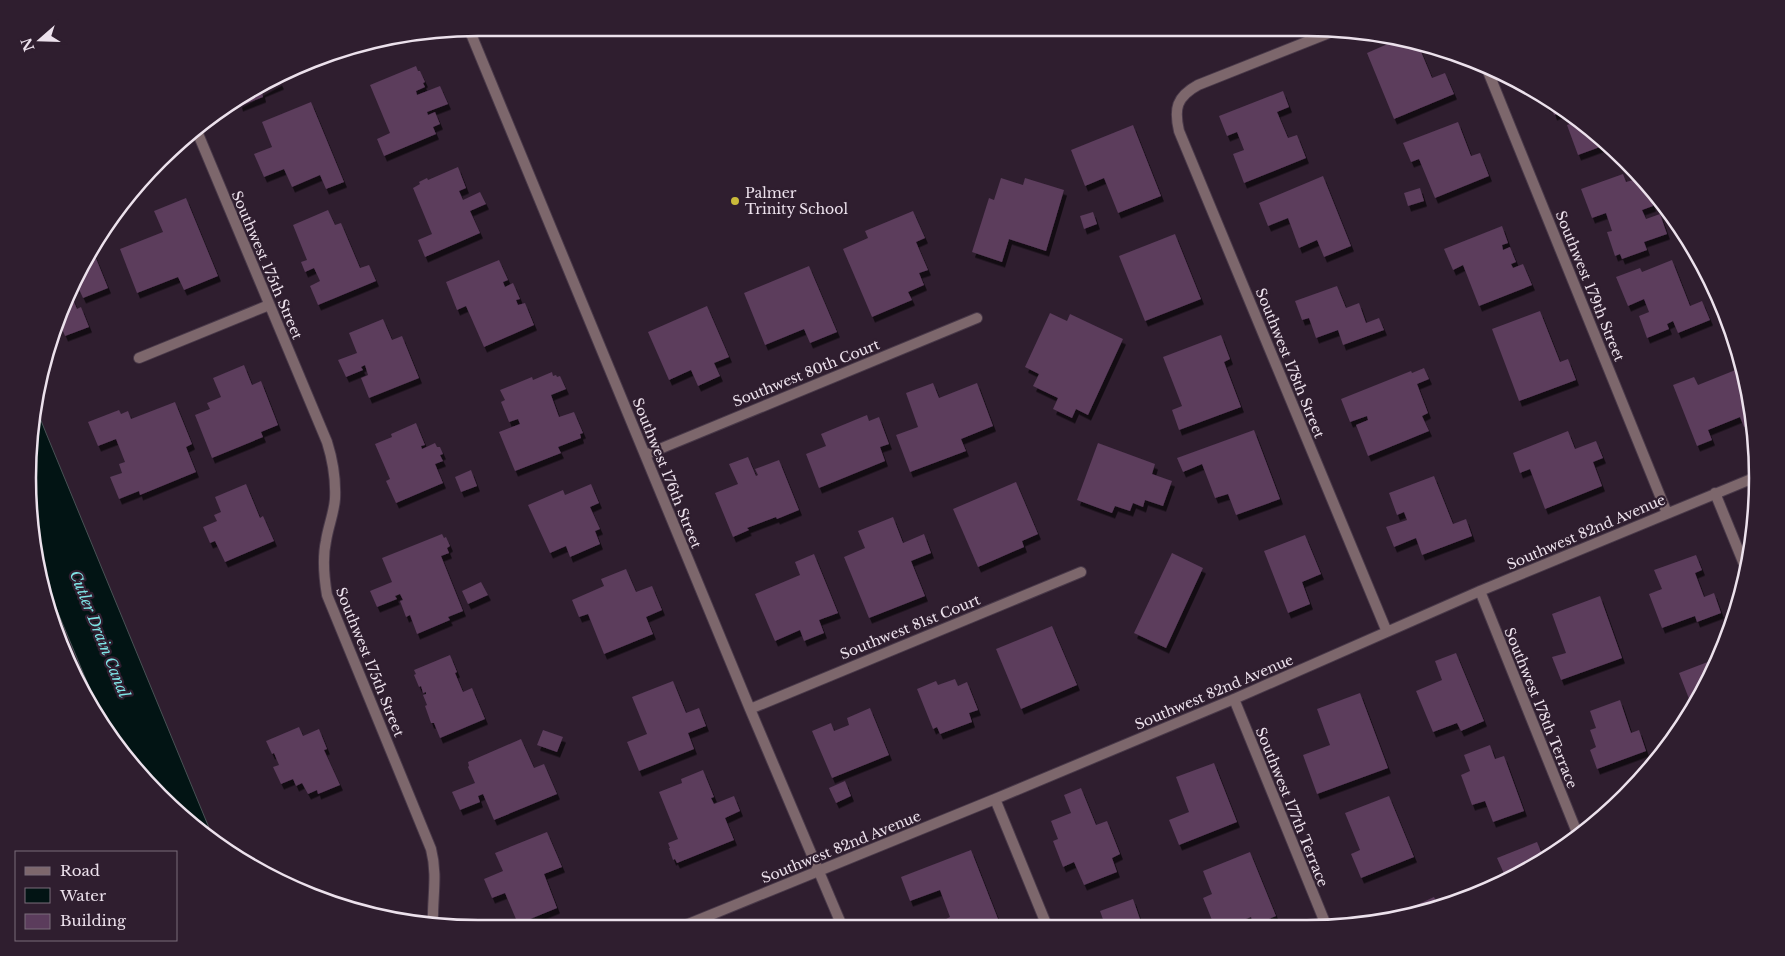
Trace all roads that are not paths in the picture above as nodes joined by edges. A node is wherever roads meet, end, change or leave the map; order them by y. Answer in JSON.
{"nodes":[{"id":1,"x":472,"y":36,"type":"edge"},
{"id":2,"x":1320,"y":36,"type":"edge"},
{"id":3,"x":1490,"y":76,"type":"edge"},
{"id":4,"x":199,"y":136,"type":"edge"},
{"id":5,"x":269,"y":305,"type":"junction"},
{"id":6,"x":977,"y":318,"type":"dead end"},
{"id":7,"x":139,"y":358,"type":"dead end"},
{"id":8,"x":645,"y":455,"type":"junction"},
{"id":9,"x":1749,"y":480,"type":"edge"},
{"id":10,"x":1715,"y":493,"type":"junction"},
{"id":11,"x":1667,"y":512,"type":"junction"},
{"id":12,"x":1741,"y":557,"type":"edge"},
{"id":13,"x":1081,"y":572,"type":"dead end"},
{"id":14,"x":1480,"y":591,"type":"junction"},
{"id":15,"x":1387,"y":632,"type":"junction"},
{"id":16,"x":1234,"y":699,"type":"junction"},
{"id":17,"x":750,"y":709,"type":"junction"},
{"id":18,"x":995,"y":799,"type":"junction"},
{"id":19,"x":1575,"y":828,"type":"edge"},
{"id":20,"x":819,"y":871,"type":"junction"},
{"id":21,"x":434,"y":917,"type":"edge"},
{"id":22,"x":1324,"y":919,"type":"edge"},
{"id":23,"x":698,"y":920,"type":"edge"},
{"id":24,"x":839,"y":920,"type":"edge"},
{"id":25,"x":1045,"y":920,"type":"edge"}],
"edges":[{"from":1,"to":8,"type":"street","name":"Southwest 176th Street"},
{"from":2,"to":15,"type":"street","name":"Southwest 178th Street"},
{"from":3,"to":11,"type":"street","name":"Southwest 179th Street"},
{"from":4,"to":5,"type":"street","name":"Southwest 175th Street"},
{"from":5,"to":7,"type":"street"},
{"from":5,"to":21,"type":"street","name":"Southwest 175th Street"},
{"from":6,"to":8,"type":"street","name":"Southwest 80th Court"},
{"from":8,"to":17,"type":"street","name":"Southwest 176th Street"},
{"from":9,"to":10,"type":"street","name":"Southwest 82nd Avenue"},
{"from":10,"to":11,"type":"street","name":"Southwest 82nd Avenue"},
{"from":10,"to":12,"type":"street"},
{"from":11,"to":14,"type":"street","name":"Southwest 82nd Avenue"},
{"from":13,"to":17,"type":"street","name":"Southwest 81st Court"},
{"from":14,"to":15,"type":"street","name":"Southwest 82nd Avenue"},
{"from":14,"to":19,"type":"street","name":"Southwest 178th Terrace"},
{"from":15,"to":16,"type":"street","name":"Southwest 82nd Avenue"},
{"from":16,"to":18,"type":"street","name":"Southwest 82nd Avenue"},
{"from":16,"to":22,"type":"street","name":"Southwest 177th Terrace"},
{"from":17,"to":20,"type":"street","name":"Southwest 176th Street"},
{"from":18,"to":20,"type":"street","name":"Southwest 82nd Avenue"},
{"from":18,"to":25,"type":"street"},
{"from":20,"to":23,"type":"street","name":"Southwest 82nd Avenue"},
{"from":20,"to":24,"type":"street","name":"Southwest 176th Street"}]}
